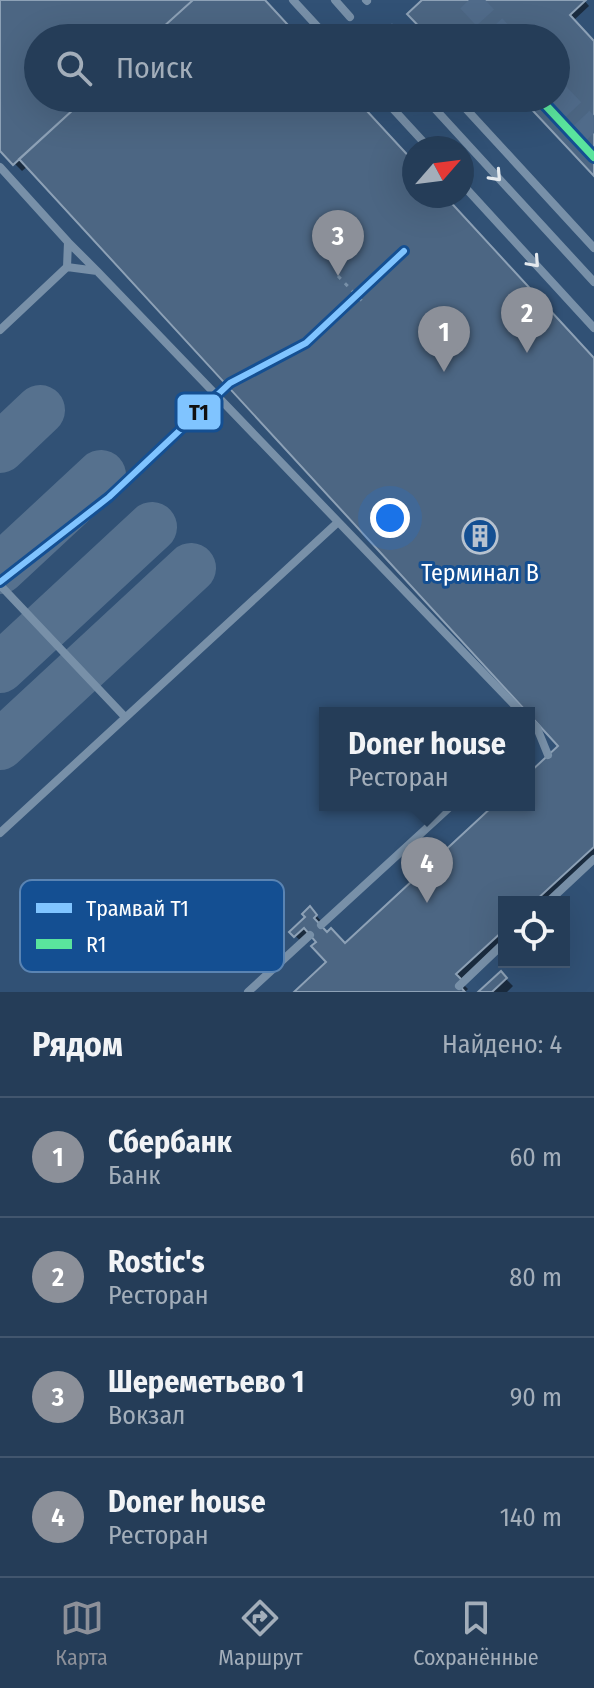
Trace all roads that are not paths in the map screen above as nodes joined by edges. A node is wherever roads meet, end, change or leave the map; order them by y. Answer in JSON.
{"nodes":[{"id":1,"x":293,"y":0,"type":"edge"},
{"id":2,"x":335,"y":0,"type":"edge"},
{"id":3,"x":350,"y":17,"type":"dead end"},
{"id":4,"x":315,"y":24,"type":"edge"},
{"id":5,"x":396,"y":112,"type":"edge"},
{"id":6,"x":438,"y":112,"type":"edge"},
{"id":7,"x":469,"y":112,"type":"edge"},
{"id":8,"x":418,"y":136,"type":"edge"},
{"id":9,"x":0,"y":167,"type":"edge"},
{"id":10,"x":474,"y":197,"type":"edge"},
{"id":11,"x":68,"y":242,"type":"junction"},
{"id":12,"x":594,"y":248,"type":"edge"},
{"id":13,"x":67,"y":267,"type":"junction"},
{"id":14,"x":97,"y":271,"type":"junction"},
{"id":15,"x":594,"y":282,"type":"edge"},
{"id":16,"x":594,"y":328,"type":"edge"},
{"id":17,"x":0,"y":330,"type":"edge"},
{"id":18,"x":337,"y":523,"type":"junction"},
{"id":19,"x":0,"y":585,"type":"edge"},
{"id":20,"x":516,"y":707,"type":"edge"},
{"id":21,"x":125,"y":717,"type":"junction"},
{"id":22,"x":537,"y":728,"type":"edge"},
{"id":23,"x":548,"y":755,"type":"dead end"},
{"id":24,"x":445,"y":811,"type":"edge"},
{"id":25,"x":0,"y":833,"type":"edge"},
{"id":26,"x":594,"y":859,"type":"edge"},
{"id":27,"x":554,"y":896,"type":"edge"},
{"id":28,"x":321,"y":925,"type":"dead end"},
{"id":29,"x":310,"y":935,"type":"dead end"},
{"id":30,"x":498,"y":949,"type":"edge"},
{"id":31,"x":284,"y":959,"type":"edge"},
{"id":32,"x":270,"y":972,"type":"edge"},
{"id":33,"x":459,"y":986,"type":"dead end"},
{"id":34,"x":248,"y":992,"type":"edge"}],
"edges":[{"from":1,"to":4,"type":"lane"},
{"from":2,"to":3,"type":"lane"},
{"from":5,"to":8,"type":"lane"},
{"from":6,"to":15,"type":"lane","one_way":true},
{"from":7,"to":12,"type":"lane"},
{"from":9,"to":11,"type":"lane"},
{"from":10,"to":16,"type":"lane","one_way":true},
{"from":11,"to":13,"type":"lane"},
{"from":11,"to":14,"type":"lane"},
{"from":13,"to":14,"type":"lane"},
{"from":13,"to":17,"type":"lane"},
{"from":14,"to":18,"type":"lane"},
{"from":18,"to":20,"type":"lane"},
{"from":18,"to":21,"type":"lane"},
{"from":19,"to":21,"type":"lane"},
{"from":21,"to":25,"type":"lane"},
{"from":22,"to":23,"type":"lane"},
{"from":24,"to":28,"type":"lane"},
{"from":26,"to":27,"type":"lane"},
{"from":29,"to":31,"type":"lane"},
{"from":30,"to":33,"type":"lane"},
{"from":32,"to":34,"type":"lane"}]}
